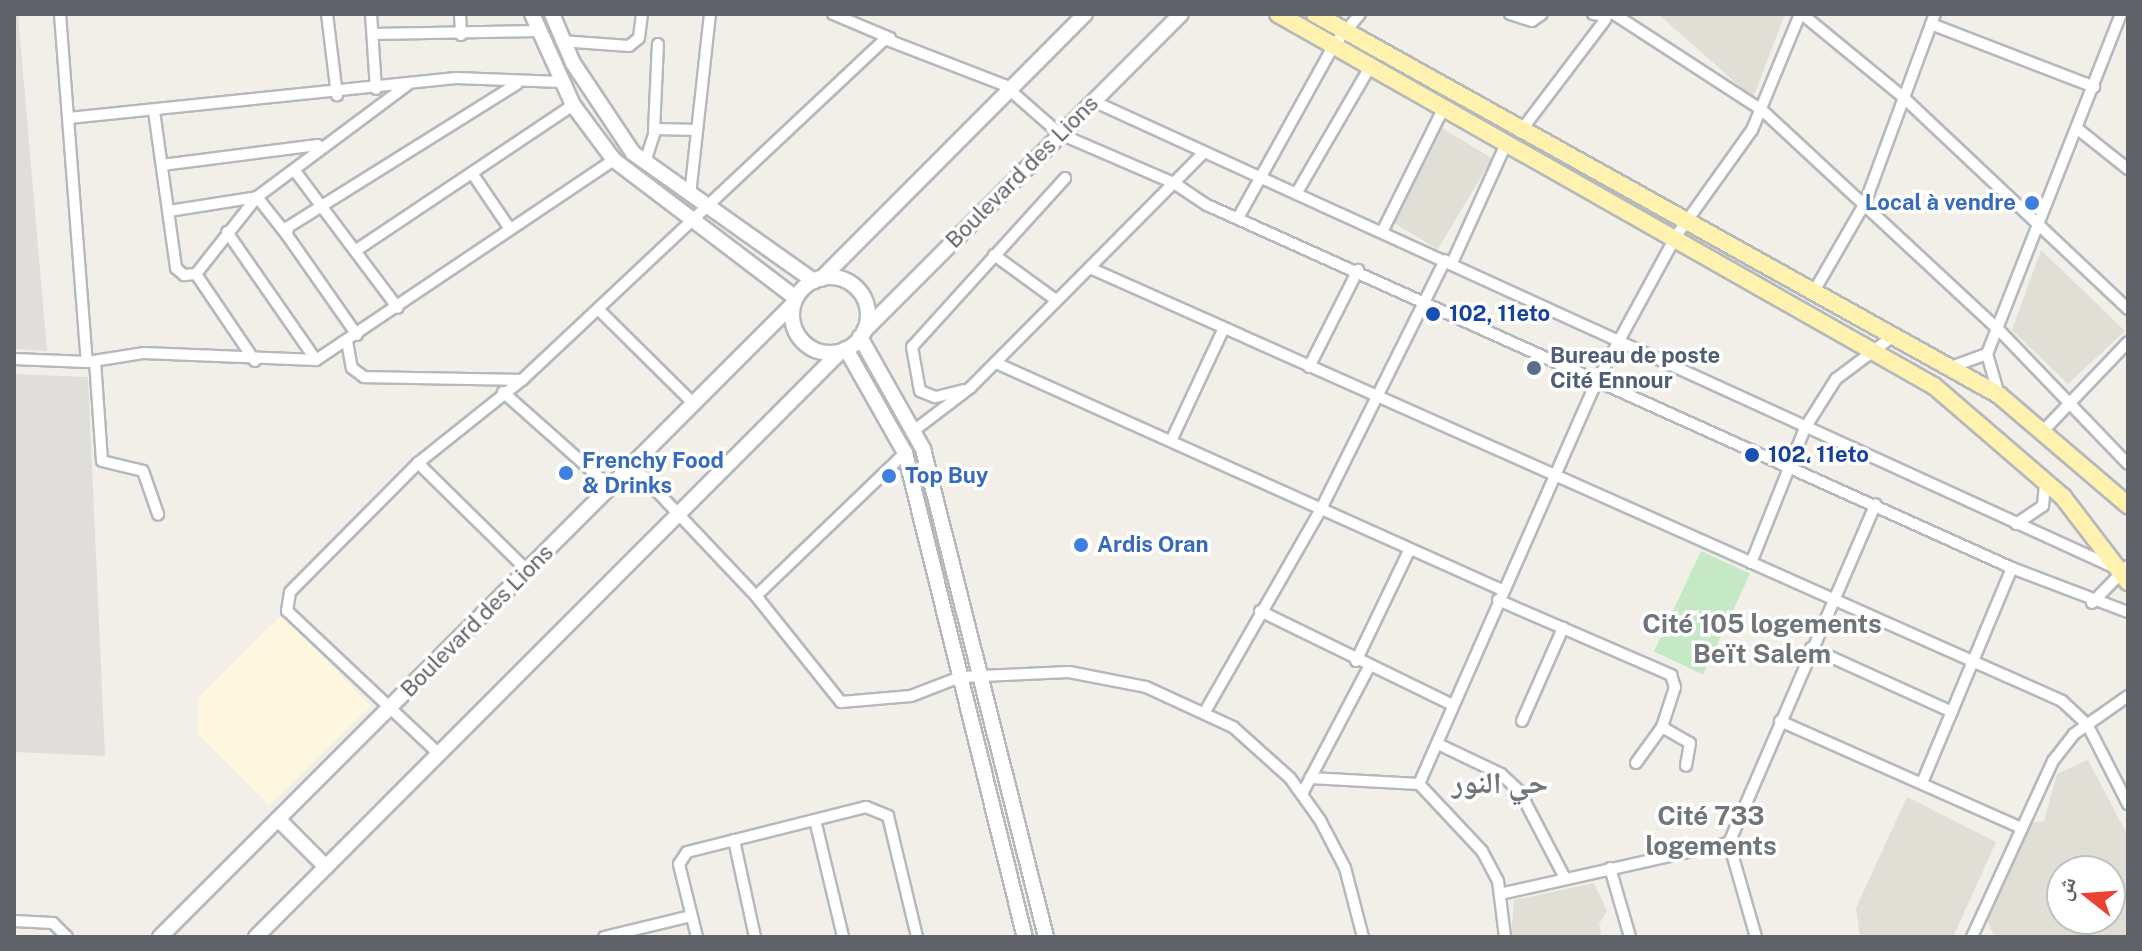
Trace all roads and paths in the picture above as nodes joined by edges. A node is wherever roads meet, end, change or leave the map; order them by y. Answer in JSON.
{"nodes":[{"id":1,"x":60,"y":14,"type":"edge"},
{"id":2,"x":327,"y":14,"type":"edge"},
{"id":3,"x":371,"y":14,"type":"edge"},
{"id":4,"x":460,"y":14,"type":"edge"},
{"id":5,"x":532,"y":14,"type":"edge"},
{"id":6,"x":552,"y":14,"type":"edge"},
{"id":7,"x":642,"y":14,"type":"edge"},
{"id":8,"x":710,"y":14,"type":"edge"},
{"id":9,"x":833,"y":14,"type":"edge"},
{"id":10,"x":1085,"y":14,"type":"edge"},
{"id":11,"x":1181,"y":14,"type":"edge"},
{"id":12,"x":1278,"y":14,"type":"edge"},
{"id":13,"x":1315,"y":14,"type":"edge"},
{"id":14,"x":1360,"y":14,"type":"edge"},
{"id":15,"x":1510,"y":14,"type":"edge"},
{"id":16,"x":1542,"y":14,"type":"edge"},
{"id":17,"x":1593,"y":14,"type":"edge"},
{"id":18,"x":1801,"y":14,"type":"edge"},
{"id":19,"x":2121,"y":14,"type":"edge"},
{"id":20,"x":1609,"y":16,"type":"edge"},
{"id":21,"x":1933,"y":19,"type":"edge"},
{"id":22,"x":539,"y":31,"type":"junction"},
{"id":23,"x":1346,"y":32,"type":"junction"},
{"id":24,"x":373,"y":34,"type":"junction"},
{"id":25,"x":461,"y":35,"type":"junction"},
{"id":26,"x":891,"y":39,"type":"junction"},
{"id":27,"x":561,"y":41,"type":"junction"},
{"id":28,"x":658,"y":44,"type":"dead end"},
{"id":29,"x":1334,"y":45,"type":"junction"},
{"id":30,"x":1371,"y":65,"type":"junction"},
{"id":31,"x":561,"y":82,"type":"junction"},
{"id":32,"x":408,"y":84,"type":"junction"},
{"id":33,"x":517,"y":84,"type":"junction"},
{"id":34,"x":2094,"y":87,"type":"junction"},
{"id":35,"x":376,"y":89,"type":"junction"},
{"id":36,"x":1012,"y":89,"type":"junction"},
{"id":37,"x":337,"y":95,"type":"junction"},
{"id":38,"x":1903,"y":97,"type":"junction"},
{"id":39,"x":1093,"y":101,"type":"junction"},
{"id":40,"x":573,"y":105,"type":"junction"},
{"id":41,"x":1444,"y":107,"type":"junction"},
{"id":42,"x":1762,"y":110,"type":"junction"},
{"id":43,"x":154,"y":111,"type":"junction"},
{"id":44,"x":69,"y":118,"type":"junction"},
{"id":45,"x":697,"y":130,"type":"junction"},
{"id":46,"x":2079,"y":130,"type":"junction"},
{"id":47,"x":654,"y":131,"type":"junction"},
{"id":48,"x":1060,"y":134,"type":"junction"},
{"id":49,"x":1514,"y":137,"type":"junction"},
{"id":50,"x":319,"y":145,"type":"junction"},
{"id":51,"x":1204,"y":152,"type":"junction"},
{"id":52,"x":614,"y":160,"type":"junction"},
{"id":53,"x":645,"y":162,"type":"junction"},
{"id":54,"x":162,"y":165,"type":"junction"},
{"id":55,"x":2128,"y":169,"type":"edge"},
{"id":56,"x":295,"y":171,"type":"junction"},
{"id":57,"x":474,"y":176,"type":"junction"},
{"id":58,"x":1065,"y":178,"type":"dead end"},
{"id":59,"x":1262,"y":178,"type":"junction"},
{"id":60,"x":1174,"y":183,"type":"junction"},
{"id":61,"x":1296,"y":194,"type":"junction"},
{"id":62,"x":690,"y":195,"type":"junction"},
{"id":63,"x":257,"y":197,"type":"junction"},
{"id":64,"x":1865,"y":203,"type":"junction"},
{"id":65,"x":319,"y":205,"type":"junction"},
{"id":66,"x":707,"y":207,"type":"junction"},
{"id":67,"x":169,"y":211,"type":"junction"},
{"id":68,"x":1238,"y":218,"type":"junction"},
{"id":69,"x":694,"y":220,"type":"junction"},
{"id":70,"x":2038,"y":225,"type":"junction"},
{"id":71,"x":508,"y":226,"type":"junction"},
{"id":72,"x":1681,"y":230,"type":"junction"},
{"id":73,"x":227,"y":232,"type":"junction"},
{"id":74,"x":1382,"y":232,"type":"junction"},
{"id":75,"x":287,"y":235,"type":"junction"},
{"id":76,"x":355,"y":251,"type":"junction"},
{"id":77,"x":994,"y":255,"type":"junction"},
{"id":78,"x":1448,"y":262,"type":"junction"},
{"id":79,"x":1090,"y":268,"type":"junction"},
{"id":80,"x":1358,"y":270,"type":"junction"},
{"id":81,"x":196,"y":274,"type":"junction"},
{"id":82,"x":818,"y":280,"type":"junction"},
{"id":83,"x":1813,"y":293,"type":"junction"},
{"id":84,"x":1424,"y":299,"type":"junction"},
{"id":85,"x":1056,"y":300,"type":"junction"},
{"id":86,"x":795,"y":301,"type":"junction"},
{"id":87,"x":398,"y":308,"type":"junction"},
{"id":88,"x":2128,"y":309,"type":"edge"},
{"id":89,"x":599,"y":310,"type":"junction"},
{"id":90,"x":1224,"y":328,"type":"junction"},
{"id":91,"x":1998,"y":329,"type":"junction"},
{"id":92,"x":862,"y":334,"type":"junction"},
{"id":93,"x":357,"y":335,"type":"junction"},
{"id":94,"x":1892,"y":337,"type":"junction"},
{"id":95,"x":347,"y":341,"type":"junction"},
{"id":96,"x":2128,"y":342,"type":"edge"},
{"id":97,"x":1616,"y":343,"type":"junction"},
{"id":98,"x":1872,"y":348,"type":"junction"},
{"id":99,"x":843,"y":350,"type":"junction"},
{"id":100,"x":1987,"y":354,"type":"junction"},
{"id":101,"x":14,"y":359,"type":"edge"},
{"id":102,"x":316,"y":360,"type":"junction"},
{"id":103,"x":91,"y":361,"type":"junction"},
{"id":104,"x":255,"y":361,"type":"junction"},
{"id":105,"x":996,"y":363,"type":"junction"},
{"id":106,"x":1309,"y":367,"type":"junction"},
{"id":107,"x":1951,"y":367,"type":"junction"},
{"id":108,"x":522,"y":380,"type":"junction"},
{"id":109,"x":1597,"y":381,"type":"junction"},
{"id":110,"x":970,"y":388,"type":"junction"},
{"id":111,"x":503,"y":392,"type":"junction"},
{"id":112,"x":1999,"y":395,"type":"junction"},
{"id":113,"x":1378,"y":398,"type":"junction"},
{"id":114,"x":2066,"y":401,"type":"junction"},
{"id":115,"x":694,"y":404,"type":"junction"},
{"id":116,"x":1805,"y":428,"type":"junction"},
{"id":117,"x":916,"y":429,"type":"junction"},
{"id":118,"x":2045,"y":429,"type":"junction"},
{"id":119,"x":1171,"y":441,"type":"junction"},
{"id":120,"x":905,"y":453,"type":"junction"},
{"id":121,"x":418,"y":463,"type":"junction"},
{"id":122,"x":2128,"y":464,"type":"edge"},
{"id":123,"x":632,"y":465,"type":"junction"},
{"id":124,"x":1788,"y":466,"type":"junction"},
{"id":125,"x":1554,"y":477,"type":"junction"},
{"id":126,"x":2045,"y":481,"type":"junction"},
{"id":127,"x":610,"y":487,"type":"junction"},
{"id":128,"x":1876,"y":504,"type":"junction"},
{"id":129,"x":2128,"y":505,"type":"edge"},
{"id":130,"x":1321,"y":509,"type":"junction"},
{"id":131,"x":158,"y":514,"type":"dead end"},
{"id":132,"x":680,"y":514,"type":"junction"},
{"id":133,"x":2016,"y":524,"type":"junction"},
{"id":134,"x":1410,"y":549,"type":"junction"},
{"id":135,"x":1751,"y":563,"type":"junction"},
{"id":136,"x":2012,"y":568,"type":"junction"},
{"id":137,"x":528,"y":571,"type":"junction"},
{"id":138,"x":2126,"y":573,"type":"edge"},
{"id":139,"x":1500,"y":595,"type":"junction"},
{"id":140,"x":756,"y":596,"type":"junction"},
{"id":141,"x":1832,"y":599,"type":"junction"},
{"id":142,"x":2092,"y":603,"type":"junction"},
{"id":143,"x":1260,"y":611,"type":"junction"},
{"id":144,"x":2128,"y":612,"type":"edge"},
{"id":145,"x":1563,"y":628,"type":"junction"},
{"id":146,"x":1811,"y":648,"type":"junction"},
{"id":147,"x":1356,"y":661,"type":"junction"},
{"id":148,"x":1974,"y":662,"type":"junction"},
{"id":149,"x":1369,"y":667,"type":"junction"},
{"id":150,"x":960,"y":677,"type":"junction"},
{"id":151,"x":980,"y":677,"type":"junction"},
{"id":152,"x":2128,"y":696,"type":"edge"},
{"id":153,"x":1453,"y":705,"type":"junction"},
{"id":154,"x":390,"y":708,"type":"junction"},
{"id":155,"x":1206,"y":710,"type":"junction"},
{"id":156,"x":1952,"y":712,"type":"junction"},
{"id":157,"x":1522,"y":721,"type":"dead end"},
{"id":158,"x":1780,"y":721,"type":"junction"},
{"id":159,"x":2087,"y":724,"type":"junction"},
{"id":160,"x":1662,"y":727,"type":"junction"},
{"id":161,"x":1438,"y":744,"type":"junction"},
{"id":162,"x":439,"y":754,"type":"junction"},
{"id":163,"x":1636,"y":763,"type":"dead end"},
{"id":164,"x":1686,"y":766,"type":"dead end"},
{"id":165,"x":1310,"y":778,"type":"junction"},
{"id":166,"x":1922,"y":783,"type":"junction"},
{"id":167,"x":1419,"y":784,"type":"junction"},
{"id":168,"x":1302,"y":794,"type":"junction"},
{"id":169,"x":2128,"y":804,"type":"edge"},
{"id":170,"x":278,"y":819,"type":"junction"},
{"id":171,"x":815,"y":820,"type":"junction"},
{"id":172,"x":2021,"y":828,"type":"junction"},
{"id":173,"x":734,"y":840,"type":"junction"},
{"id":174,"x":1729,"y":843,"type":"junction"},
{"id":175,"x":326,"y":867,"type":"junction"},
{"id":176,"x":1610,"y":868,"type":"junction"},
{"id":177,"x":1565,"y":878,"type":"junction"},
{"id":178,"x":1500,"y":894,"type":"junction"},
{"id":179,"x":691,"y":916,"type":"junction"},
{"id":180,"x":14,"y":921,"type":"edge"},
{"id":181,"x":261,"y":934,"type":"edge"},
{"id":182,"x":67,"y":937,"type":"edge"},
{"id":183,"x":160,"y":937,"type":"edge"},
{"id":184,"x":604,"y":937,"type":"edge"},
{"id":185,"x":697,"y":937,"type":"edge"},
{"id":186,"x":755,"y":937,"type":"edge"},
{"id":187,"x":843,"y":937,"type":"edge"},
{"id":188,"x":917,"y":937,"type":"edge"},
{"id":189,"x":1025,"y":937,"type":"edge"},
{"id":190,"x":1046,"y":937,"type":"edge"},
{"id":191,"x":1363,"y":937,"type":"edge"},
{"id":192,"x":1505,"y":937,"type":"edge"},
{"id":193,"x":1630,"y":937,"type":"edge"},
{"id":194,"x":1756,"y":937,"type":"edge"},
{"id":195,"x":1972,"y":937,"type":"edge"}],
"edges":[{"from":1,"to":44,"type":"street"},
{"from":2,"to":37,"type":"street"},
{"from":3,"to":24,"type":"street"},
{"from":4,"to":25,"type":"street"},
{"from":5,"to":22,"type":"main road"},
{"from":6,"to":27,"type":"main road"},
{"from":7,"to":27,"type":"street"},
{"from":8,"to":45,"type":"street"},
{"from":9,"to":26,"type":"street"},
{"from":10,"to":36,"type":"main road"},
{"from":11,"to":39,"type":"main road","name":"Boulevard des Lions"},
{"from":12,"to":29,"type":"main road"},
{"from":13,"to":23,"type":"main road"},
{"from":14,"to":23,"type":"street"},
{"from":15,"to":16,"type":"street"},
{"from":17,"to":20,"type":"street"},
{"from":18,"to":38,"type":"street"},
{"from":18,"to":42,"type":"street"},
{"from":19,"to":34,"type":"street"},
{"from":20,"to":42,"type":"street"},
{"from":20,"to":49,"type":"street"},
{"from":21,"to":34,"type":"street"},
{"from":21,"to":38,"type":"street"},
{"from":22,"to":25,"type":"street"},
{"from":22,"to":31,"type":"main road"},
{"from":23,"to":29,"type":"street"},
{"from":23,"to":49,"type":"main road"},
{"from":24,"to":25,"type":"street"},
{"from":24,"to":35,"type":"street"},
{"from":26,"to":36,"type":"street"},
{"from":26,"to":66,"type":"street"},
{"from":27,"to":53,"type":"main road"},
{"from":28,"to":47,"type":"street"},
{"from":29,"to":30,"type":"main road"},
{"from":29,"to":59,"type":"street"},
{"from":30,"to":41,"type":"main road"},
{"from":30,"to":61,"type":"street"},
{"from":31,"to":33,"type":"street"},
{"from":31,"to":40,"type":"main road"},
{"from":32,"to":33,"type":"street"},
{"from":32,"to":35,"type":"street"},
{"from":32,"to":50,"type":"street"},
{"from":33,"to":65,"type":"street"},
{"from":34,"to":46,"type":"street"},
{"from":35,"to":37,"type":"street"},
{"from":36,"to":48,"type":"street"},
{"from":36,"to":82,"type":"main road"},
{"from":37,"to":43,"type":"street"},
{"from":38,"to":64,"type":"street"},
{"from":38,"to":70,"type":"street"},
{"from":39,"to":48,"type":"main road","name":"Boulevard des Lions"},
{"from":39,"to":51,"type":"street"},
{"from":40,"to":52,"type":"main road"},
{"from":40,"to":57,"type":"street"},
{"from":41,"to":49,"type":"main road"},
{"from":41,"to":74,"type":"street"},
{"from":42,"to":64,"type":"street"},
{"from":42,"to":72,"type":"street"},
{"from":43,"to":44,"type":"street"},
{"from":43,"to":54,"type":"street"},
{"from":44,"to":103,"type":"street"},
{"from":45,"to":47,"type":"street"},
{"from":45,"to":62,"type":"street"},
{"from":46,"to":55,"type":"street"},
{"from":46,"to":70,"type":"street"},
{"from":47,"to":53,"type":"street"},
{"from":48,"to":60,"type":"street"},
{"from":48,"to":92,"type":"main road","name":"Boulevard des Lions"},
{"from":49,"to":72,"type":"main road"},
{"from":49,"to":78,"type":"street"},
{"from":50,"to":54,"type":"street"},
{"from":50,"to":56,"type":"street"},
{"from":51,"to":59,"type":"street"},
{"from":51,"to":60,"type":"street"},
{"from":52,"to":69,"type":"main road"},
{"from":52,"to":71,"type":"street"},
{"from":53,"to":62,"type":"main road"},
{"from":54,"to":67,"type":"street"},
{"from":56,"to":63,"type":"street"},
{"from":56,"to":65,"type":"street"},
{"from":57,"to":71,"type":"street"},
{"from":57,"to":76,"type":"street"},
{"from":58,"to":77,"type":"street"},
{"from":59,"to":61,"type":"street"},
{"from":59,"to":68,"type":"street"},
{"from":60,"to":68,"type":"street"},
{"from":60,"to":79,"type":"street"},
{"from":61,"to":74,"type":"street"},
{"from":62,"to":66,"type":"main road"},
{"from":63,"to":67,"type":"street"},
{"from":63,"to":73,"type":"street"},
{"from":63,"to":75,"type":"street"},
{"from":64,"to":83,"type":"street"},
{"from":64,"to":91,"type":"street"},
{"from":65,"to":75,"type":"street"},
{"from":65,"to":76,"type":"street"},
{"from":66,"to":69,"type":"street"},
{"from":66,"to":82,"type":"main road"},
{"from":67,"to":81,"type":"street"},
{"from":68,"to":80,"type":"street"},
{"from":69,"to":86,"type":"main road"},
{"from":69,"to":89,"type":"street"},
{"from":70,"to":88,"type":"street"},
{"from":70,"to":91,"type":"street"},
{"from":71,"to":87,"type":"street"},
{"from":72,"to":83,"type":"main road"},
{"from":72,"to":97,"type":"street"},
{"from":72,"to":98,"type":"main road"},
{"from":73,"to":81,"type":"street"},
{"from":73,"to":102,"type":"street"},
{"from":74,"to":78,"type":"street"},
{"from":75,"to":93,"type":"street"},
{"from":76,"to":87,"type":"street"},
{"from":77,"to":85,"type":"street"},
{"from":77,"to":110,"type":"street"},
{"from":78,"to":84,"type":"street"},
{"from":78,"to":97,"type":"street"},
{"from":79,"to":85,"type":"street"},
{"from":79,"to":90,"type":"street"},
{"from":80,"to":84,"type":"street"},
{"from":80,"to":106,"type":"street"},
{"from":81,"to":104,"type":"street"},
{"from":82,"to":86,"type":"main road"},
{"from":82,"to":92,"type":"main road"},
{"from":83,"to":94,"type":"main road"},
{"from":84,"to":109,"type":"street"},
{"from":84,"to":113,"type":"street"},
{"from":85,"to":105,"type":"street"},
{"from":86,"to":99,"type":"main road"},
{"from":86,"to":115,"type":"main road","name":"Boulevard des Lions"},
{"from":87,"to":93,"type":"street"},
{"from":89,"to":108,"type":"street"},
{"from":89,"to":115,"type":"street"},
{"from":90,"to":106,"type":"street"},
{"from":90,"to":119,"type":"street"},
{"from":91,"to":100,"type":"street"},
{"from":91,"to":114,"type":"street"},
{"from":92,"to":99,"type":"main road"},
{"from":92,"to":117,"type":"main road"},
{"from":93,"to":95,"type":"street"},
{"from":94,"to":98,"type":"street"},
{"from":94,"to":107,"type":"main road"},
{"from":95,"to":102,"type":"street"},
{"from":95,"to":108,"type":"street"},
{"from":96,"to":114,"type":"street"},
{"from":97,"to":109,"type":"street"},
{"from":97,"to":116,"type":"street"},
{"from":98,"to":116,"type":"street"},
{"from":98,"to":126,"type":"main road"},
{"from":99,"to":120,"type":"main road"},
{"from":99,"to":132,"type":"main road"},
{"from":100,"to":107,"type":"street"},
{"from":100,"to":112,"type":"street"},
{"from":101,"to":103,"type":"street"},
{"from":102,"to":104,"type":"street"},
{"from":103,"to":104,"type":"street"},
{"from":103,"to":131,"type":"street"},
{"from":105,"to":110,"type":"street"},
{"from":105,"to":119,"type":"street"},
{"from":106,"to":113,"type":"street"},
{"from":107,"to":112,"type":"main road"},
{"from":108,"to":111,"type":"street"},
{"from":109,"to":124,"type":"street"},
{"from":109,"to":125,"type":"street"},
{"from":110,"to":117,"type":"street"},
{"from":111,"to":121,"type":"street"},
{"from":111,"to":127,"type":"street"},
{"from":112,"to":118,"type":"main road"},
{"from":113,"to":125,"type":"street"},
{"from":113,"to":130,"type":"street"},
{"from":114,"to":118,"type":"street"},
{"from":114,"to":122,"type":"street"},
{"from":115,"to":123,"type":"main road","name":"Boulevard des Lions"},
{"from":116,"to":124,"type":"street"},
{"from":116,"to":133,"type":"street"},
{"from":117,"to":151,"type":"main road"},
{"from":118,"to":129,"type":"main road"},
{"from":119,"to":130,"type":"street"},
{"from":120,"to":140,"type":"street"},
{"from":120,"to":150,"type":"main road"},
{"from":121,"to":137,"type":"street"},
{"from":121,"to":154,"type":"street"},
{"from":123,"to":127,"type":"main road","name":"Boulevard des Lions"},
{"from":123,"to":132,"type":"street"},
{"from":124,"to":128,"type":"street"},
{"from":124,"to":135,"type":"street"},
{"from":125,"to":135,"type":"street"},
{"from":125,"to":139,"type":"street"},
{"from":126,"to":133,"type":"street"},
{"from":126,"to":138,"type":"main road"},
{"from":127,"to":137,"type":"main road","name":"Boulevard des Lions"},
{"from":128,"to":136,"type":"street"},
{"from":128,"to":141,"type":"street"},
{"from":130,"to":134,"type":"street"},
{"from":130,"to":143,"type":"street"},
{"from":132,"to":140,"type":"street"},
{"from":132,"to":162,"type":"main road"},
{"from":133,"to":138,"type":"street"},
{"from":134,"to":139,"type":"street"},
{"from":134,"to":147,"type":"street"},
{"from":135,"to":141,"type":"street"},
{"from":136,"to":142,"type":"street"},
{"from":136,"to":148,"type":"street"},
{"from":137,"to":154,"type":"main road","name":"Boulevard des Lions"},
{"from":138,"to":142,"type":"street"},
{"from":139,"to":145,"type":"street"},
{"from":139,"to":153,"type":"street"},
{"from":140,"to":150,"type":"street"},
{"from":141,"to":146,"type":"street"},
{"from":141,"to":148,"type":"street"},
{"from":142,"to":144,"type":"street"},
{"from":143,"to":147,"type":"street"},
{"from":143,"to":155,"type":"street"},
{"from":145,"to":157,"type":"street"},
{"from":145,"to":160,"type":"street"},
{"from":146,"to":156,"type":"street"},
{"from":146,"to":158,"type":"street"},
{"from":147,"to":149,"type":"street"},
{"from":148,"to":156,"type":"street"},
{"from":148,"to":159,"type":"street"},
{"from":149,"to":153,"type":"street"},
{"from":149,"to":165,"type":"street"},
{"from":150,"to":151,"type":"street"},
{"from":150,"to":189,"type":"main road"},
{"from":151,"to":155,"type":"street"},
{"from":151,"to":190,"type":"main road"},
{"from":152,"to":159,"type":"street"},
{"from":153,"to":161,"type":"street"},
{"from":154,"to":162,"type":"street"},
{"from":154,"to":170,"type":"main road","name":"Boulevard des Lions"},
{"from":155,"to":168,"type":"street"},
{"from":156,"to":166,"type":"street"},
{"from":158,"to":166,"type":"street"},
{"from":158,"to":174,"type":"street"},
{"from":159,"to":169,"type":"street"},
{"from":159,"to":172,"type":"street"},
{"from":160,"to":163,"type":"street"},
{"from":160,"to":164,"type":"street"},
{"from":161,"to":167,"type":"street"},
{"from":161,"to":177,"type":"street"},
{"from":162,"to":175,"type":"main road"},
{"from":165,"to":167,"type":"street"},
{"from":165,"to":168,"type":"street"},
{"from":166,"to":172,"type":"street"},
{"from":167,"to":178,"type":"street"},
{"from":168,"to":191,"type":"street"},
{"from":170,"to":175,"type":"main road"},
{"from":170,"to":183,"type":"main road","name":"Boulevard des Lions"},
{"from":171,"to":173,"type":"street"},
{"from":171,"to":187,"type":"street"},
{"from":171,"to":188,"type":"street"},
{"from":172,"to":195,"type":"street"},
{"from":173,"to":179,"type":"street"},
{"from":173,"to":186,"type":"street"},
{"from":174,"to":176,"type":"street"},
{"from":174,"to":194,"type":"street"},
{"from":175,"to":181,"type":"main road"},
{"from":176,"to":177,"type":"street"},
{"from":176,"to":193,"type":"street"},
{"from":177,"to":178,"type":"street"},
{"from":178,"to":192,"type":"street"},
{"from":179,"to":184,"type":"street"},
{"from":179,"to":185,"type":"street"},
{"from":180,"to":182,"type":"street"}]}
